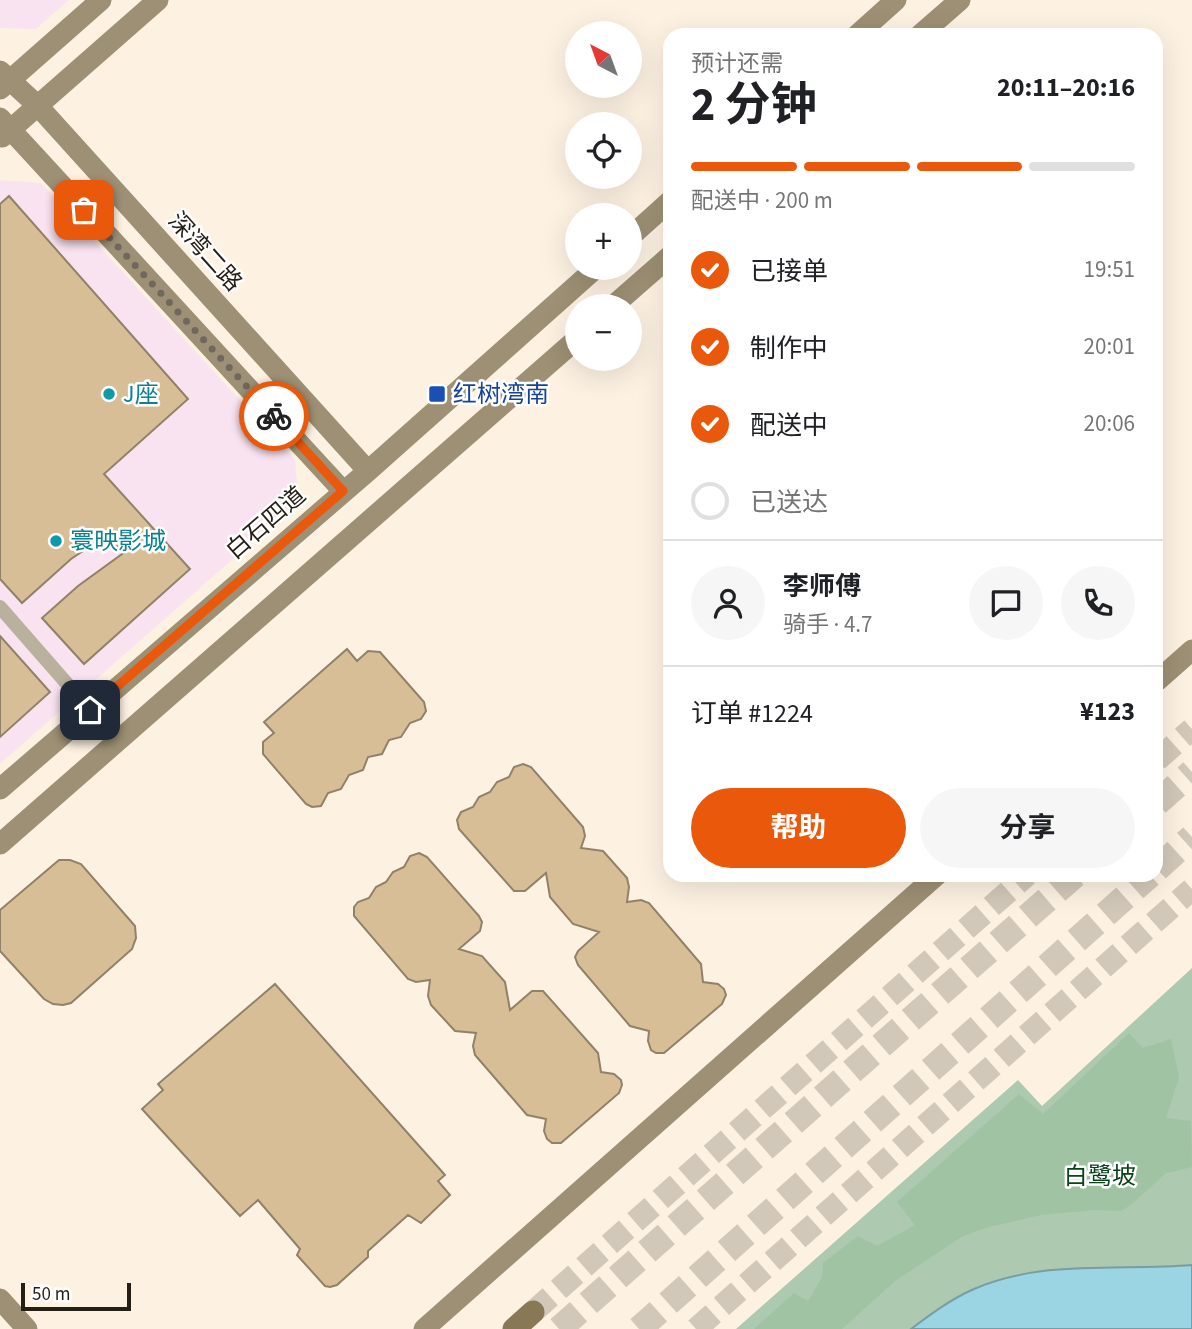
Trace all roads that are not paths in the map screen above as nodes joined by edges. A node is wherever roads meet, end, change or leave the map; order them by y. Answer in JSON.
{"nodes":[{"id":1,"x":101,"y":0,"type":"edge"},
{"id":2,"x":158,"y":0,"type":"edge"},
{"id":3,"x":896,"y":0,"type":"edge"},
{"id":4,"x":960,"y":0,"type":"edge"},
{"id":5,"x":865,"y":28,"type":"edge"},
{"id":6,"x":928,"y":28,"type":"edge"},
{"id":7,"x":3,"y":80,"type":"edge"},
{"id":8,"x":38,"y":106,"type":"junction"},
{"id":9,"x":3,"y":128,"type":"edge"},
{"id":10,"x":663,"y":207,"type":"edge"},
{"id":11,"x":642,"y":226,"type":"edge"},
{"id":12,"x":663,"y":262,"type":"edge"},
{"id":13,"x":583,"y":280,"type":"edge"},
{"id":14,"x":627,"y":294,"type":"edge"},
{"id":15,"x":565,"y":349,"type":"edge"},
{"id":16,"x":368,"y":471,"type":"junction"},
{"id":17,"x":343,"y":491,"type":"junction"},
{"id":18,"x":0,"y":607,"type":"edge"},
{"id":19,"x":1192,"y":650,"type":"edge"},
{"id":20,"x":1163,"y":676,"type":"edge"},
{"id":21,"x":90,"y":710,"type":"junction"},
{"id":22,"x":0,"y":789,"type":"edge"},
{"id":23,"x":0,"y":845,"type":"edge"},
{"id":24,"x":929,"y":882,"type":"edge"},
{"id":25,"x":0,"y":1298,"type":"edge"},
{"id":26,"x":533,"y":1312,"type":"tunnel mouth"},
{"id":27,"x":27,"y":1329,"type":"edge"},
{"id":28,"x":424,"y":1329,"type":"edge"},
{"id":29,"x":514,"y":1329,"type":"edge"}],
"edges":[{"from":1,"to":7,"type":"street"},
{"from":2,"to":8,"type":"street"},
{"from":3,"to":5,"type":"street"},
{"from":4,"to":6,"type":"street"},
{"from":7,"to":8,"type":"street","name":"深湾二路"},
{"from":8,"to":9,"type":"street"},
{"from":8,"to":16,"type":"street","name":"深湾二路"},
{"from":9,"to":17,"type":"street"},
{"from":10,"to":11,"type":"street"},
{"from":12,"to":14,"type":"street"},
{"from":13,"to":16,"type":"street","name":"白石四道"},
{"from":15,"to":23,"type":"street"},
{"from":16,"to":17,"type":"street","name":"白石四道"},
{"from":17,"to":21,"type":"street","name":"白石四道"},
{"from":18,"to":21,"type":"street"},
{"from":19,"to":20,"type":"street"},
{"from":21,"to":22,"type":"street","name":"白石四道"},
{"from":24,"to":28,"type":"street"},
{"from":25,"to":27,"type":"street"},
{"from":26,"to":29,"type":"main road"}]}
